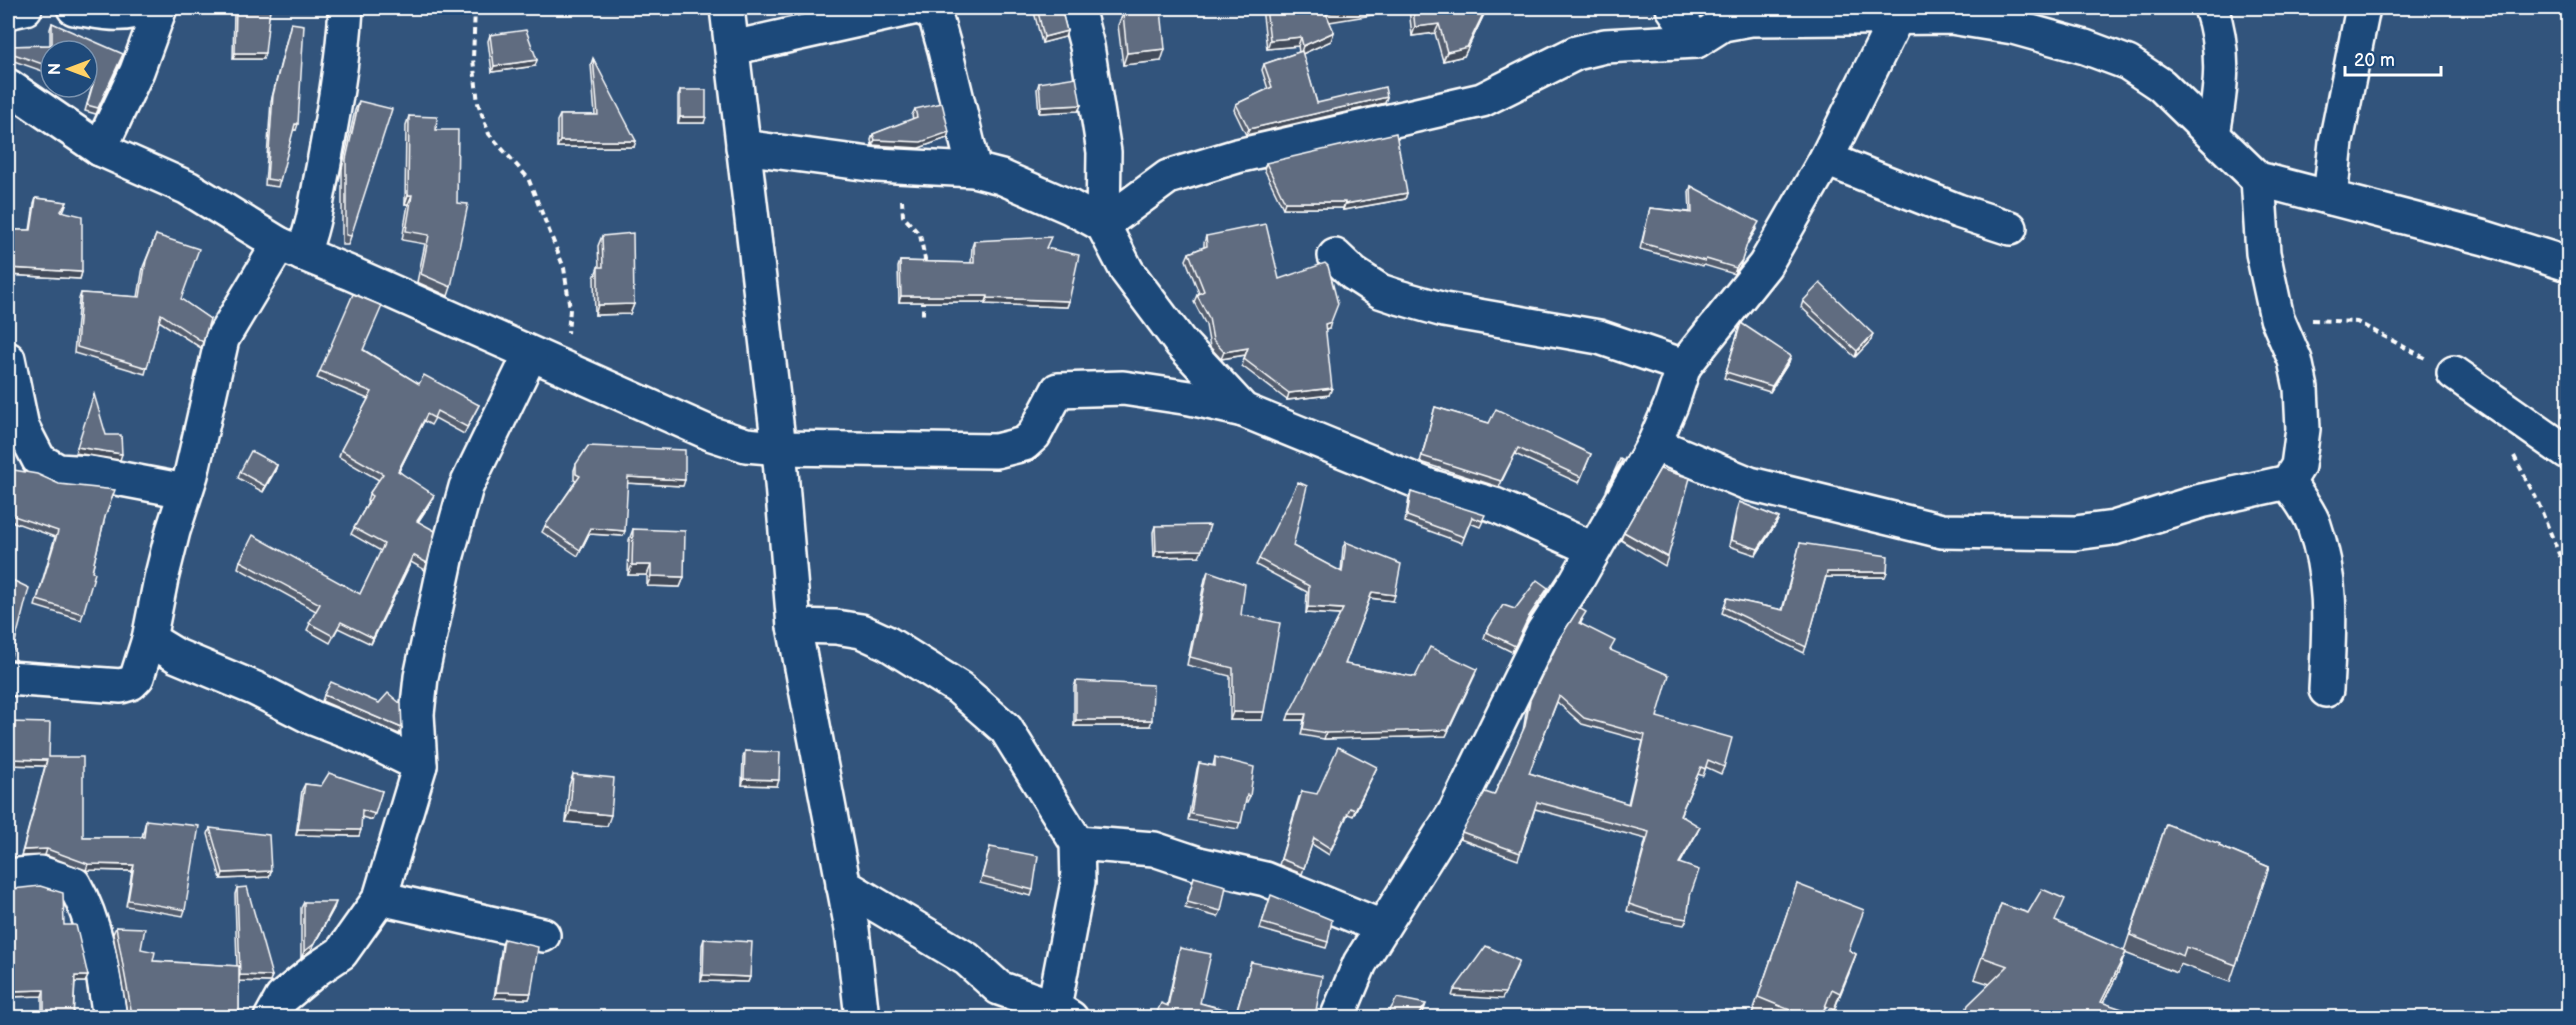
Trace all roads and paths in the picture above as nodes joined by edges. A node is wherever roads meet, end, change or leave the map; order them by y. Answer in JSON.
{"nodes":[{"id":1,"x":25,"y":8,"type":"edge"},
{"id":2,"x":74,"y":8,"type":"edge"},
{"id":3,"x":141,"y":8,"type":"edge"},
{"id":4,"x":160,"y":8,"type":"edge"},
{"id":5,"x":346,"y":8,"type":"edge"},
{"id":6,"x":475,"y":8,"type":"edge"},
{"id":7,"x":727,"y":8,"type":"edge"},
{"id":8,"x":913,"y":8,"type":"edge"},
{"id":9,"x":922,"y":8,"type":"edge"},
{"id":10,"x":1077,"y":8,"type":"edge"},
{"id":11,"x":1673,"y":8,"type":"edge"},
{"id":12,"x":2211,"y":8,"type":"edge"},
{"id":13,"x":2363,"y":8,"type":"edge"},
{"id":14,"x":8,"y":12,"type":"edge"},
{"id":15,"x":1896,"y":13,"type":"edge"},
{"id":16,"x":1696,"y":41,"type":"junction"},
{"id":17,"x":732,"y":48,"type":"junction"},
{"id":18,"x":8,"y":86,"type":"edge"},
{"id":19,"x":2213,"y":134,"type":"junction"},
{"id":20,"x":743,"y":147,"type":"junction"},
{"id":21,"x":100,"y":149,"type":"junction"},
{"id":22,"x":1826,"y":159,"type":"junction"},
{"id":23,"x":900,"y":166,"type":"junction"},
{"id":24,"x":974,"y":170,"type":"junction"},
{"id":25,"x":2258,"y":179,"type":"junction"},
{"id":26,"x":2330,"y":198,"type":"junction"},
{"id":27,"x":1103,"y":225,"type":"junction"},
{"id":28,"x":2010,"y":228,"type":"dead end"},
{"id":29,"x":291,"y":249,"type":"junction"},
{"id":30,"x":1335,"y":256,"type":"dead end"},
{"id":31,"x":2568,"y":264,"type":"edge"},
{"id":32,"x":923,"y":275,"type":"edge"},
{"id":33,"x":923,"y":294,"type":"edge"},
{"id":34,"x":923,"y":317,"type":"dead end"},
{"id":35,"x":530,"y":355,"type":"junction"},
{"id":36,"x":8,"y":360,"type":"edge"},
{"id":37,"x":1684,"y":366,"type":"junction"},
{"id":38,"x":563,"y":368,"type":"junction"},
{"id":39,"x":2454,"y":373,"type":"dead end"},
{"id":40,"x":1243,"y":410,"type":"junction"},
{"id":41,"x":1654,"y":444,"type":"junction"},
{"id":42,"x":779,"y":448,"type":"junction"},
{"id":43,"x":2568,"y":453,"type":"edge"},
{"id":44,"x":2288,"y":482,"type":"junction"},
{"id":45,"x":185,"y":491,"type":"junction"},
{"id":46,"x":1593,"y":549,"type":"junction"},
{"id":47,"x":794,"y":626,"type":"junction"},
{"id":48,"x":148,"y":639,"type":"junction"},
{"id":49,"x":8,"y":678,"type":"edge"},
{"id":50,"x":2326,"y":690,"type":"dead end"},
{"id":51,"x":420,"y":765,"type":"junction"},
{"id":52,"x":1077,"y":843,"type":"junction"},
{"id":53,"x":8,"y":876,"type":"edge"},
{"id":54,"x":843,"y":885,"type":"junction"},
{"id":55,"x":380,"y":898,"type":"junction"},
{"id":56,"x":1383,"y":927,"type":"junction"},
{"id":57,"x":543,"y":935,"type":"dead end"},
{"id":58,"x":1005,"y":1003,"type":"edge"},
{"id":59,"x":1062,"y":1012,"type":"edge"},
{"id":60,"x":110,"y":1017,"type":"edge"},
{"id":61,"x":271,"y":1017,"type":"edge"},
{"id":62,"x":862,"y":1017,"type":"edge"},
{"id":63,"x":1337,"y":1017,"type":"edge"}],
"edges":[{"from":1,"to":14,"type":"street"},
{"from":2,"to":3,"type":"street"},
{"from":4,"to":21,"type":"street"},
{"from":5,"to":29,"type":"street"},
{"from":6,"to":38,"type":"path"},
{"from":7,"to":17,"type":"street"},
{"from":8,"to":17,"type":"street"},
{"from":9,"to":24,"type":"street"},
{"from":10,"to":27,"type":"street"},
{"from":11,"to":16,"type":"street"},
{"from":12,"to":19,"type":"street"},
{"from":13,"to":26,"type":"street"},
{"from":15,"to":16,"type":"street"},
{"from":15,"to":19,"type":"street"},
{"from":15,"to":22,"type":"street"},
{"from":16,"to":27,"type":"street"},
{"from":17,"to":20,"type":"street"},
{"from":18,"to":21,"type":"street"},
{"from":19,"to":25,"type":"street"},
{"from":20,"to":23,"type":"street"},
{"from":20,"to":42,"type":"street"},
{"from":21,"to":29,"type":"street"},
{"from":22,"to":28,"type":"street"},
{"from":22,"to":37,"type":"street"},
{"from":23,"to":24,"type":"street"},
{"from":23,"to":32,"type":"path"},
{"from":24,"to":27,"type":"street"},
{"from":25,"to":26,"type":"street"},
{"from":25,"to":44,"type":"street"},
{"from":26,"to":31,"type":"street"},
{"from":27,"to":40,"type":"street"},
{"from":29,"to":35,"type":"street"},
{"from":29,"to":45,"type":"street"},
{"from":30,"to":37,"type":"street"},
{"from":33,"to":34,"type":"path"},
{"from":35,"to":38,"type":"street"},
{"from":35,"to":51,"type":"street"},
{"from":36,"to":45,"type":"street"},
{"from":37,"to":41,"type":"street"},
{"from":38,"to":42,"type":"street"},
{"from":39,"to":43,"type":"street"},
{"from":40,"to":42,"type":"street"},
{"from":40,"to":46,"type":"street"},
{"from":41,"to":44,"type":"street"},
{"from":41,"to":46,"type":"street"},
{"from":42,"to":47,"type":"street"},
{"from":44,"to":50,"type":"street"},
{"from":45,"to":48,"type":"street"},
{"from":46,"to":56,"type":"street"},
{"from":47,"to":52,"type":"street"},
{"from":47,"to":54,"type":"street"},
{"from":48,"to":49,"type":"street"},
{"from":48,"to":51,"type":"street"},
{"from":51,"to":55,"type":"street"},
{"from":52,"to":56,"type":"street"},
{"from":52,"to":59,"type":"street"},
{"from":53,"to":60,"type":"street"},
{"from":54,"to":58,"type":"street"},
{"from":54,"to":62,"type":"street"},
{"from":55,"to":57,"type":"street"},
{"from":55,"to":61,"type":"street"},
{"from":56,"to":63,"type":"street"},
{"from":58,"to":59,"type":"street"}]}
